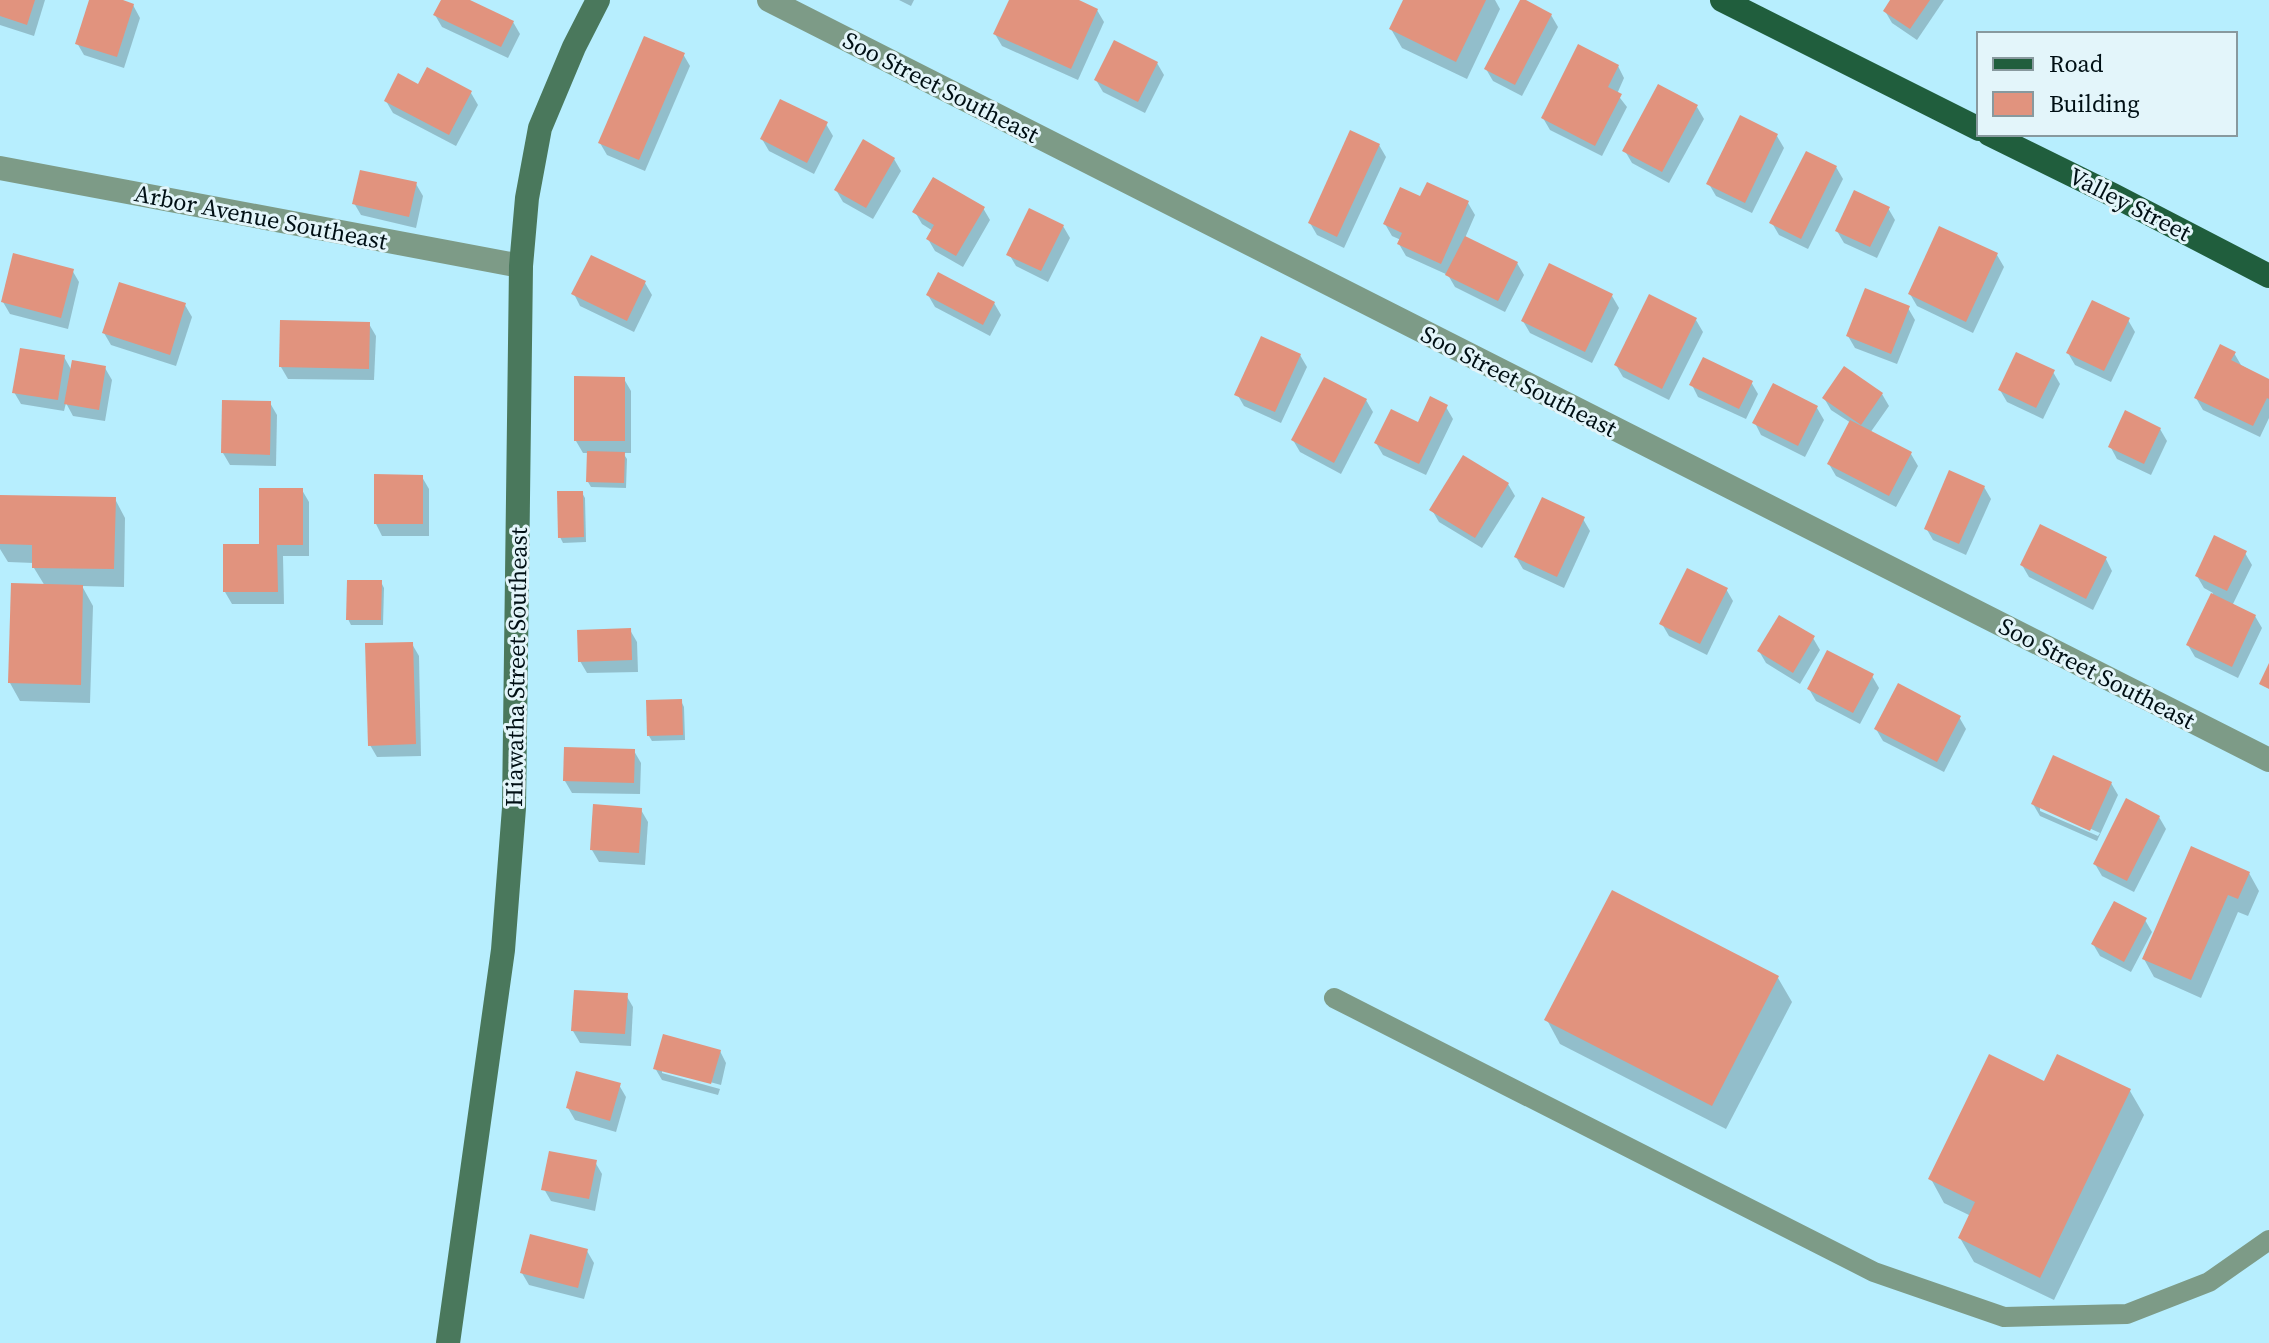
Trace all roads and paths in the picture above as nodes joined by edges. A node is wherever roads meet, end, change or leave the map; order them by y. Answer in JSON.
{"nodes":[{"id":1,"x":598,"y":0,"type":"edge"},
{"id":2,"x":769,"y":0,"type":"edge"},
{"id":3,"x":1723,"y":0,"type":"edge"},
{"id":4,"x":1977,"y":128,"type":"edge"},
{"id":5,"x":1993,"y":136,"type":"edge"},
{"id":6,"x":0,"y":168,"type":"edge"},
{"id":7,"x":521,"y":266,"type":"junction"},
{"id":8,"x":2269,"y":276,"type":"edge"},
{"id":9,"x":2269,"y":760,"type":"edge"},
{"id":10,"x":1334,"y":998,"type":"dead end"},
{"id":11,"x":2269,"y":1240,"type":"edge"},
{"id":12,"x":448,"y":1343,"type":"edge"}],
"edges":[{"from":1,"to":7,"type":"street","name":"Hiawatha Street Southeast"},
{"from":2,"to":9,"type":"street","name":"Soo Street Southeast"},
{"from":3,"to":4,"type":"main road"},
{"from":5,"to":8,"type":"main road","name":"Valley Street"},
{"from":6,"to":7,"type":"street","name":"Arbor Avenue Southeast"},
{"from":7,"to":12,"type":"street","name":"Hiawatha Street Southeast"},
{"from":10,"to":11,"type":"lane"}]}
